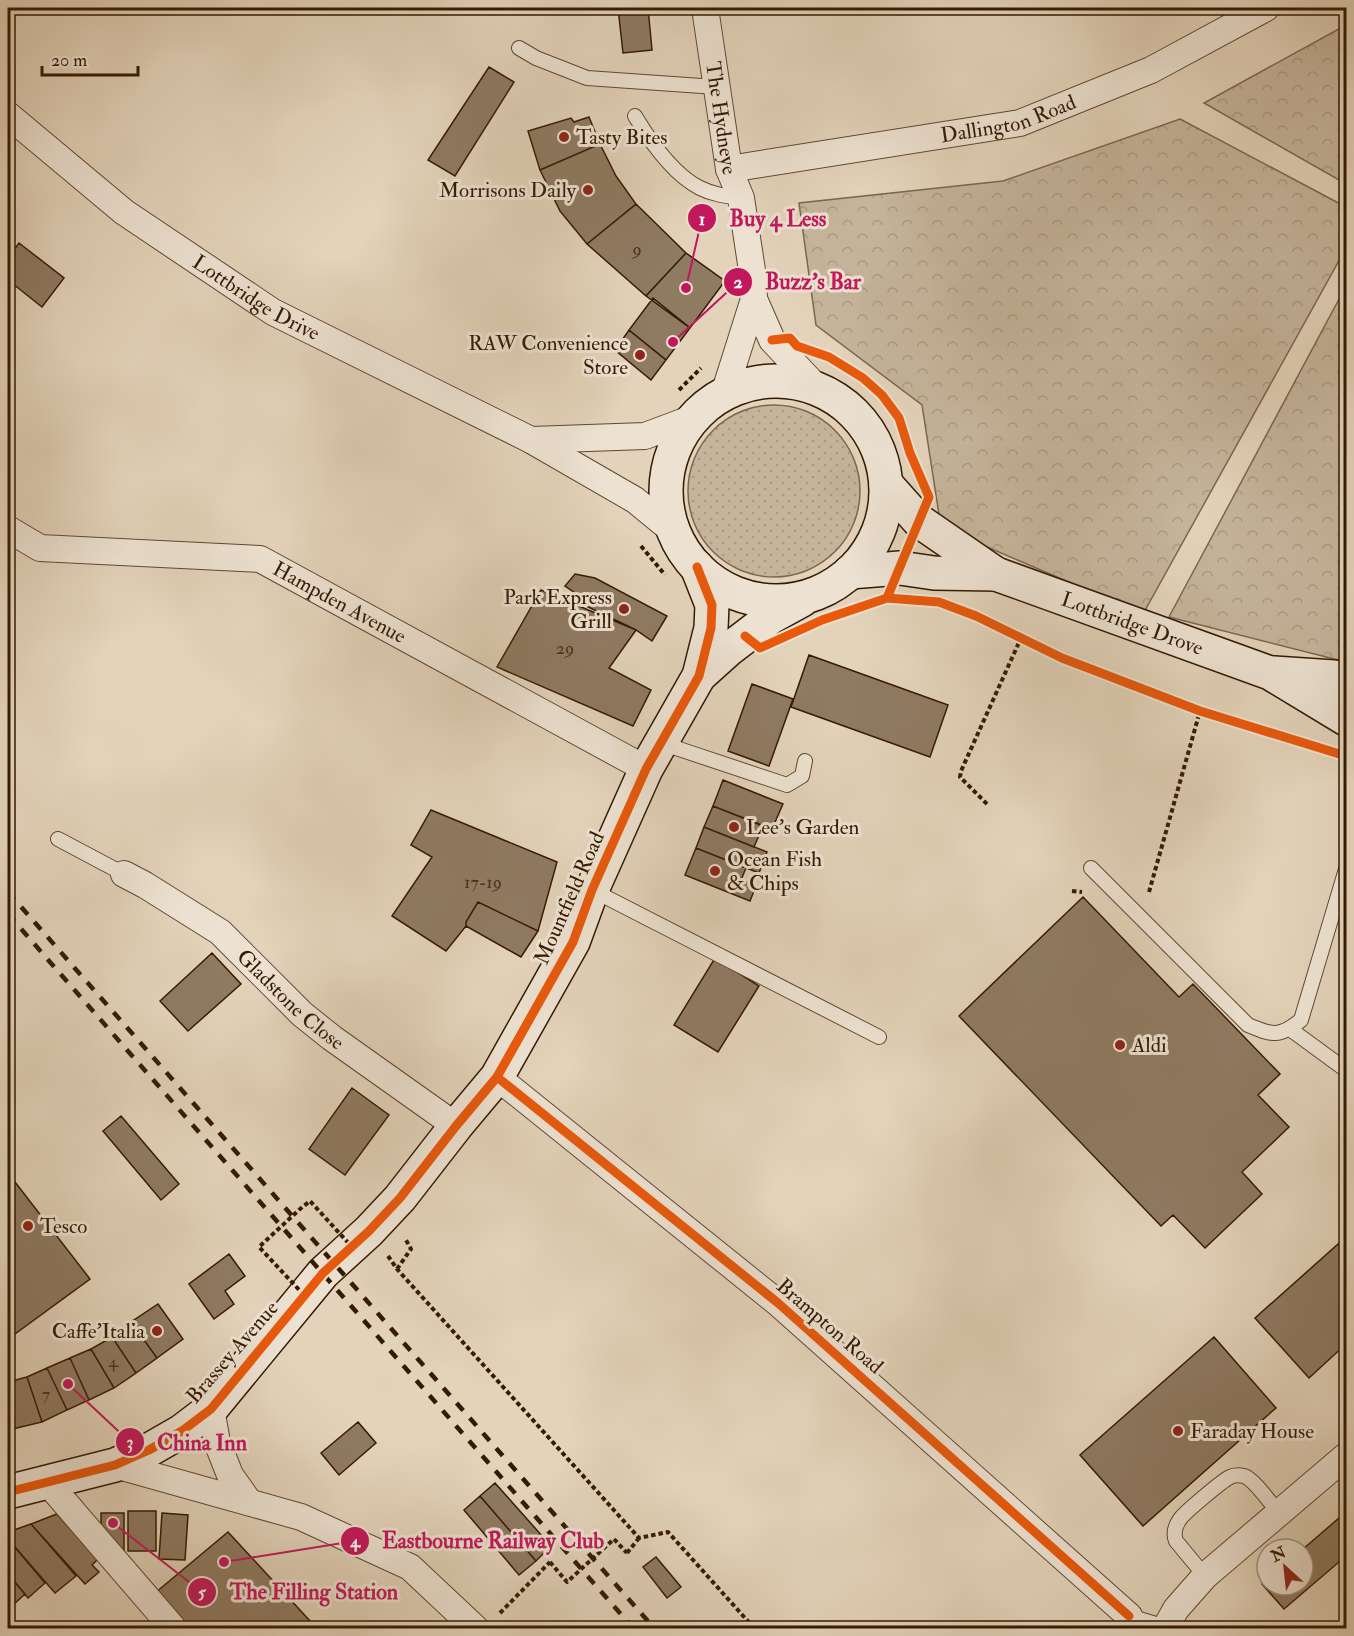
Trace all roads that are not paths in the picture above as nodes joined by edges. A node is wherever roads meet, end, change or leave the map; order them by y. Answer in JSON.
{"nodes":[{"id":1,"x":705,"y":8,"type":"edge"},
{"id":2,"x":1266,"y":8,"type":"edge"},
{"id":3,"x":1234,"y":15,"type":"edge"},
{"id":4,"x":519,"y":48,"type":"dead end"},
{"id":5,"x":716,"y":87,"type":"junction"},
{"id":6,"x":8,"y":115,"type":"edge"},
{"id":7,"x":635,"y":116,"type":"dead end"},
{"id":8,"x":729,"y":169,"type":"junction"},
{"id":9,"x":741,"y":198,"type":"junction"},
{"id":10,"x":754,"y":299,"type":"junction"},
{"id":11,"x":818,"y":389,"type":"junction"},
{"id":12,"x":724,"y":394,"type":"junction"},
{"id":13,"x":684,"y":405,"type":"junction"},
{"id":14,"x":531,"y":440,"type":"junction"},
{"id":15,"x":886,"y":484,"type":"junction"},
{"id":16,"x":8,"y":529,"type":"edge"},
{"id":17,"x":674,"y":532,"type":"junction"},
{"id":18,"x":682,"y":572,"type":"junction"},
{"id":19,"x":850,"y":572,"type":"junction"},
{"id":20,"x":996,"y":574,"type":"junction"},
{"id":21,"x":809,"y":596,"type":"junction"},
{"id":22,"x":1270,"y":673,"type":"junction"},
{"id":23,"x":699,"y":676,"type":"junction"},
{"id":24,"x":1347,"y":680,"type":"edge"},
{"id":25,"x":1347,"y":718,"type":"edge"},
{"id":26,"x":653,"y":756,"type":"junction"},
{"id":27,"x":805,"y":761,"type":"dead end"},
{"id":28,"x":58,"y":839,"type":"dead end"},
{"id":29,"x":1091,"y":868,"type":"dead end"},
{"id":30,"x":1347,"y":869,"type":"edge"},
{"id":31,"x":124,"y":874,"type":"joint"},
{"id":32,"x":592,"y":890,"type":"junction"},
{"id":33,"x":1290,"y":1029,"type":"junction"},
{"id":34,"x":879,"y":1037,"type":"dead end"},
{"id":35,"x":1347,"y":1070,"type":"edge"},
{"id":36,"x":497,"y":1077,"type":"junction"},
{"id":37,"x":456,"y":1126,"type":"junction"},
{"id":38,"x":352,"y":1247,"type":"joint"},
{"id":39,"x":211,"y":1408,"type":"junction"},
{"id":40,"x":1347,"y":1455,"type":"edge"},
{"id":41,"x":115,"y":1465,"type":"junction"},
{"id":42,"x":48,"y":1483,"type":"junction"},
{"id":43,"x":8,"y":1492,"type":"edge"},
{"id":44,"x":249,"y":1502,"type":"junction"},
{"id":45,"x":1279,"y":1513,"type":"junction"},
{"id":46,"x":1205,"y":1576,"type":"junction"},
{"id":47,"x":1129,"y":1616,"type":"joint"},
{"id":48,"x":484,"y":1624,"type":"edge"},
{"id":49,"x":1166,"y":1628,"type":"edge"},
{"id":50,"x":173,"y":1629,"type":"edge"}],
"edges":[{"from":1,"to":5,"type":"street","name":"The Hydneye"},
{"from":2,"to":3,"type":"street","name":"Dallington Road"},
{"from":3,"to":8,"type":"street","name":"Dallington Road"},
{"from":4,"to":5,"type":"lane"},
{"from":5,"to":8,"type":"street","name":"The Hydneye"},
{"from":6,"to":14,"type":"street","name":"Lottbridge Drive"},
{"from":7,"to":9,"type":"lane"},
{"from":8,"to":9,"type":"street","name":"The Hydneye"},
{"from":9,"to":10,"type":"street","name":"The Hydneye"},
{"from":10,"to":11,"type":"street","name":"The Hydneye"},
{"from":10,"to":12,"type":"street","name":"The Hydneye"},
{"from":11,"to":12,"type":"street"},
{"from":11,"to":15,"type":"street"},
{"from":12,"to":13,"type":"street"},
{"from":13,"to":14,"type":"street","name":"Lottbridge Drive"},
{"from":13,"to":17,"type":"street"},
{"from":14,"to":17,"type":"street","name":"Lottbridge Drive"},
{"from":15,"to":19,"type":"street"},
{"from":15,"to":20,"type":"street","name":"Lottbridge Drove"},
{"from":16,"to":26,"type":"street","name":"Hampden Avenue"},
{"from":17,"to":18,"type":"street"},
{"from":18,"to":21,"type":"street"},
{"from":18,"to":23,"type":"street","name":"Mountfield Road"},
{"from":19,"to":20,"type":"street","name":"Lottbridge Drove"},
{"from":19,"to":21,"type":"street","name":"Mountfield Road"},
{"from":20,"to":22,"type":"street","name":"Lottbridge Drove"},
{"from":21,"to":23,"type":"street","name":"Mountfield Road"},
{"from":22,"to":24,"type":"street","name":"Lottbridge Drove"},
{"from":22,"to":25,"type":"street","name":"Lottbridge Drove"},
{"from":23,"to":26,"type":"street","name":"Mountfield Road"},
{"from":26,"to":27,"type":"lane"},
{"from":26,"to":32,"type":"street","name":"Mountfield Road"},
{"from":28,"to":31,"type":"lane"},
{"from":29,"to":33,"type":"lane"},
{"from":30,"to":33,"type":"lane"},
{"from":31,"to":37,"type":"street","name":"Gladstone Close"},
{"from":32,"to":34,"type":"lane"},
{"from":32,"to":36,"type":"street","name":"Mountfield Road"},
{"from":33,"to":35,"type":"lane"},
{"from":36,"to":37,"type":"street","name":"Mountfield Road"},
{"from":36,"to":47,"type":"street","name":"Brampton Road"},
{"from":37,"to":38,"type":"street","name":"Mountfield Road"},
{"from":38,"to":39,"type":"street","name":"Brassey Avenue"},
{"from":39,"to":41,"type":"street","name":"Brassey Avenue"},
{"from":39,"to":44,"type":"street"},
{"from":40,"to":45,"type":"street"},
{"from":41,"to":42,"type":"street","name":"Brassey Avenue"},
{"from":41,"to":44,"type":"street"},
{"from":42,"to":43,"type":"street","name":"Brassey Avenue"},
{"from":42,"to":50,"type":"street"},
{"from":44,"to":48,"type":"street"},
{"from":45,"to":46,"type":"street"},
{"from":45,"to":46,"type":"lane"},
{"from":46,"to":49,"type":"street"},
{"from":47,"to":49,"type":"lane"}]}
